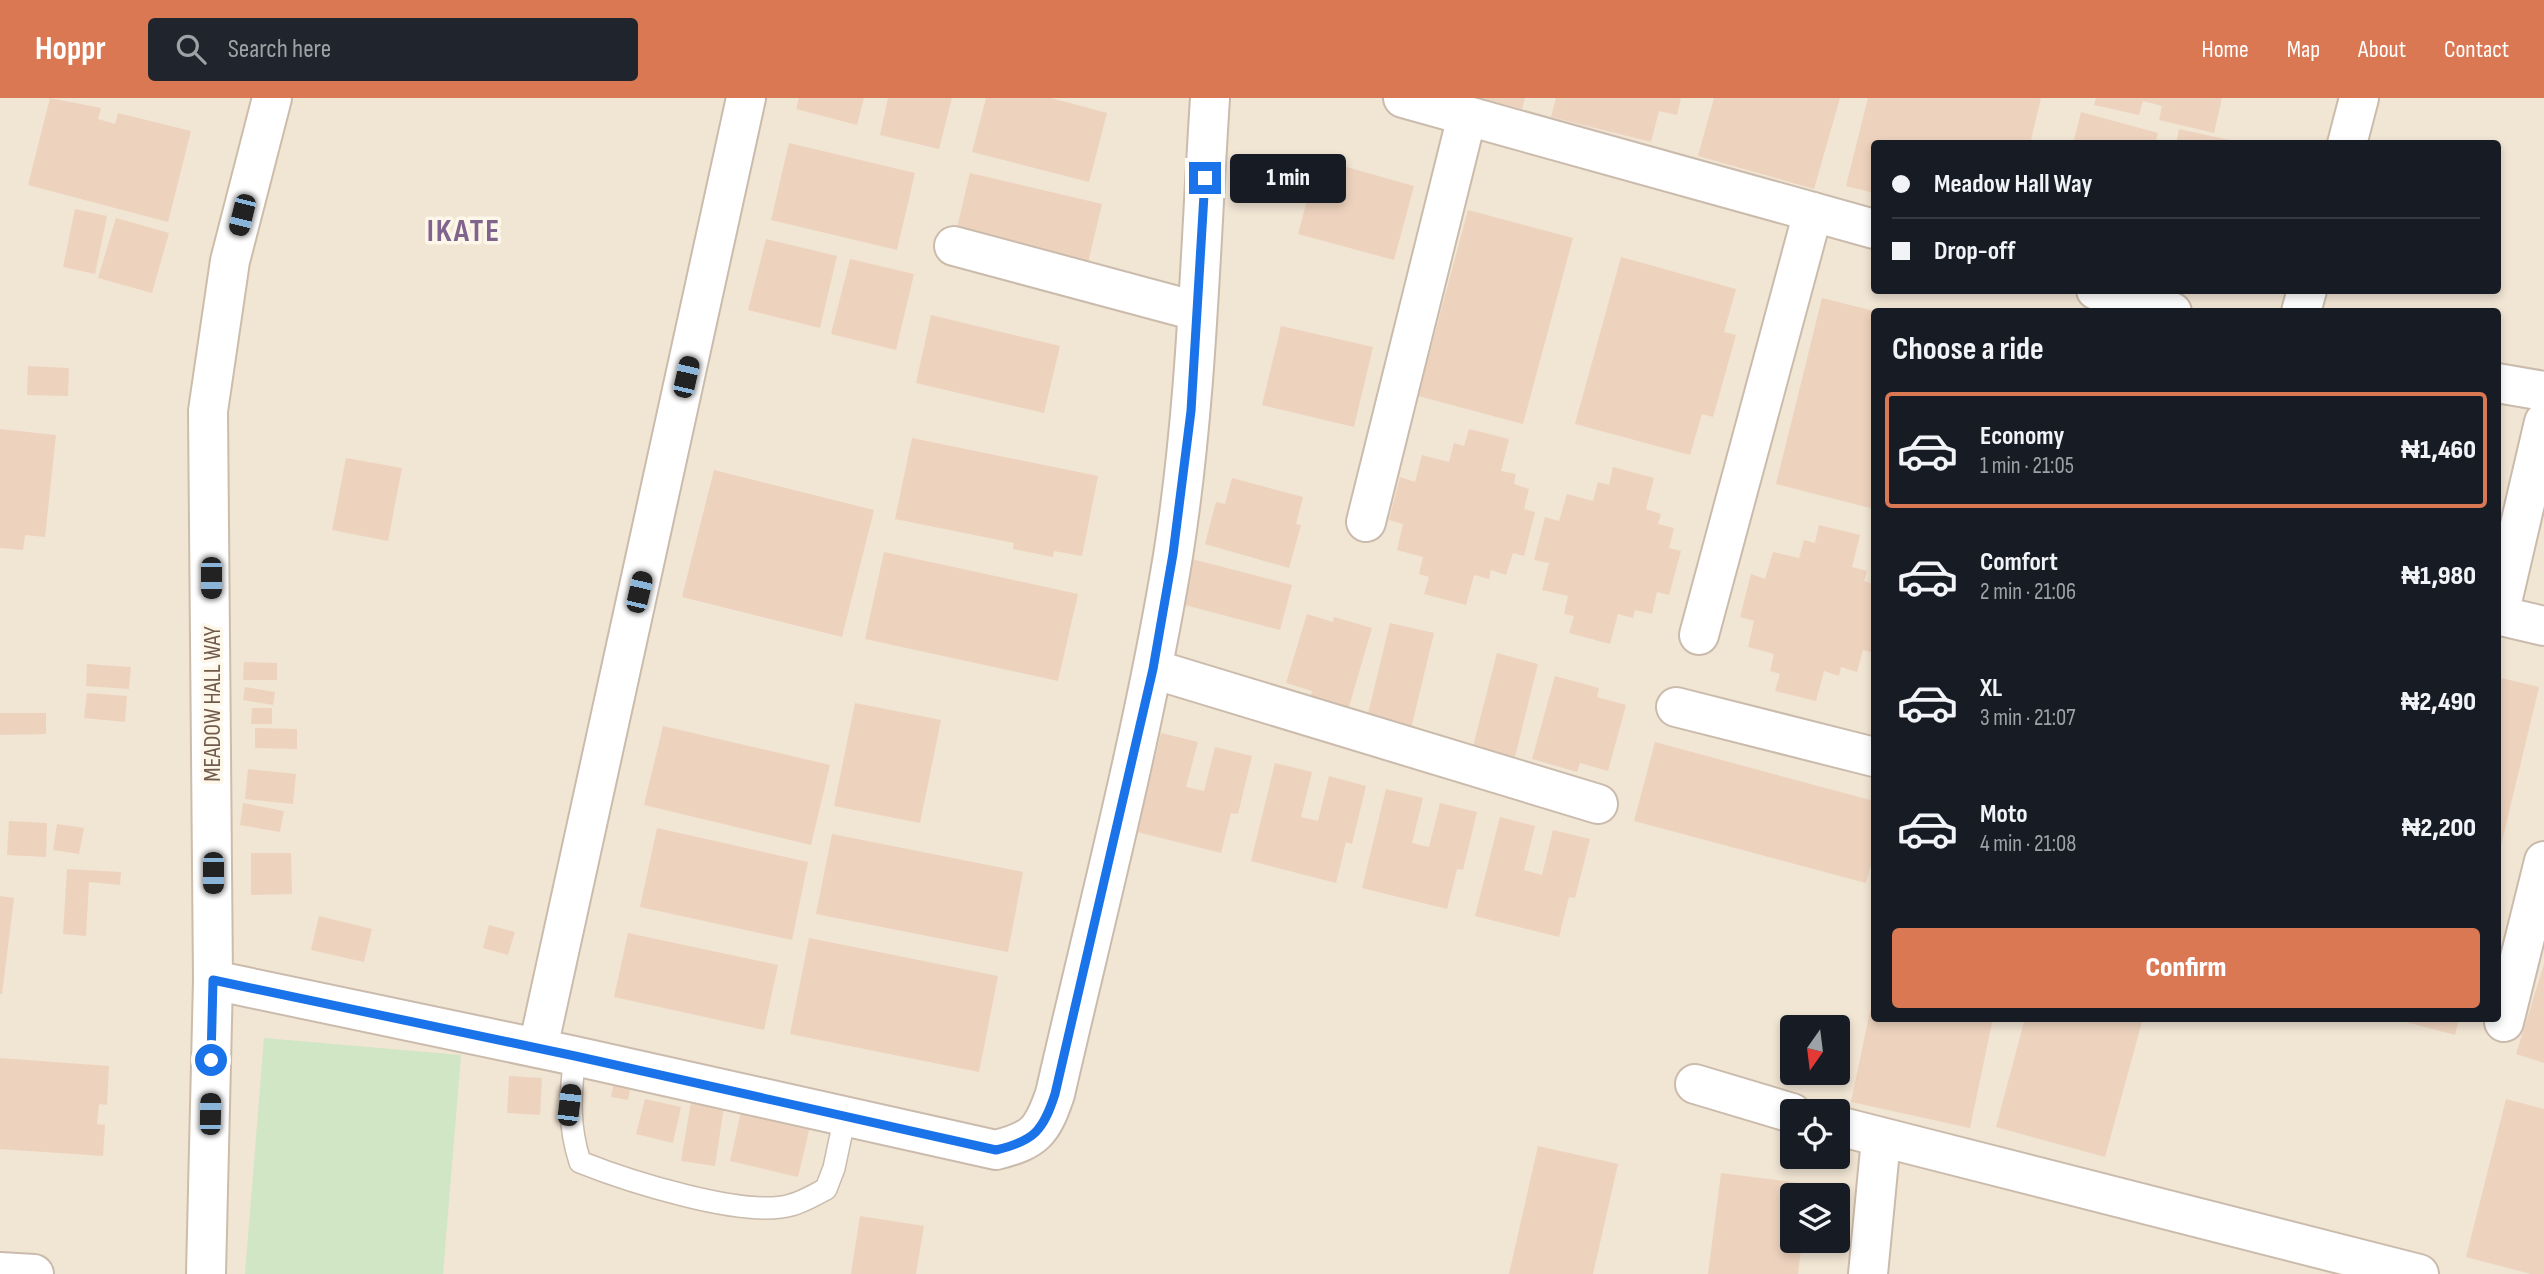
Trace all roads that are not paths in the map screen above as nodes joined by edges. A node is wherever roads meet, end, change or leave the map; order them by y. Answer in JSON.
{"nodes":[{"id":1,"x":272,"y":98,"type":"edge"},
{"id":2,"x":746,"y":98,"type":"edge"},
{"id":3,"x":1210,"y":98,"type":"edge"},
{"id":4,"x":1404,"y":98,"type":"edge"},
{"id":5,"x":2359,"y":98,"type":"edge"},
{"id":6,"x":1467,"y":116,"type":"junction"},
{"id":7,"x":2348,"y":140,"type":"edge"},
{"id":8,"x":1813,"y":212,"type":"junction"},
{"id":9,"x":1871,"y":228,"type":"edge"},
{"id":10,"x":954,"y":246,"type":"dead end"},
{"id":11,"x":2110,"y":294,"type":"edge"},
{"id":12,"x":2158,"y":308,"type":"edge"},
{"id":13,"x":1196,"y":311,"type":"junction"},
{"id":14,"x":2501,"y":384,"type":"edge"},
{"id":15,"x":2544,"y":391,"type":"edge"},
{"id":16,"x":2544,"y":422,"type":"edge"},
{"id":17,"x":1366,"y":522,"type":"dead end"},
{"id":18,"x":2501,"y":602,"type":"edge"},
{"id":19,"x":2501,"y":616,"type":"edge"},
{"id":20,"x":2544,"y":626,"type":"edge"},
{"id":21,"x":1699,"y":635,"type":"dead end"},
{"id":22,"x":1153,"y":669,"type":"junction"},
{"id":23,"x":1676,"y":707,"type":"dead end"},
{"id":24,"x":1871,"y":756,"type":"edge"},
{"id":25,"x":1598,"y":804,"type":"dead end"},
{"id":26,"x":2544,"y":861,"type":"edge"},
{"id":27,"x":213,"y":980,"type":"junction"},
{"id":28,"x":2504,"y":1022,"type":"dead end"},
{"id":29,"x":538,"y":1048,"type":"junction"},
{"id":30,"x":575,"y":1056,"type":"junction"},
{"id":31,"x":1695,"y":1084,"type":"dead end"},
{"id":32,"x":1780,"y":1109,"type":"edge"},
{"id":33,"x":845,"y":1116,"type":"junction"},
{"id":34,"x":1850,"y":1130,"type":"edge"},
{"id":35,"x":1881,"y":1139,"type":"junction"},
{"id":36,"x":0,"y":1272,"type":"edge"},
{"id":37,"x":34,"y":1274,"type":"edge"},
{"id":38,"x":206,"y":1274,"type":"edge"},
{"id":39,"x":1868,"y":1274,"type":"edge"},
{"id":40,"x":2419,"y":1274,"type":"edge"}],
"edges":[{"from":1,"to":27,"type":"street","name":"MEADOW HALL WAY"},
{"from":2,"to":29,"type":"street"},
{"from":3,"to":13,"type":"street"},
{"from":4,"to":6,"type":"street"},
{"from":5,"to":7,"type":"street"},
{"from":6,"to":8,"type":"street"},
{"from":6,"to":17,"type":"street"},
{"from":8,"to":9,"type":"street"},
{"from":8,"to":21,"type":"street"},
{"from":10,"to":13,"type":"street"},
{"from":11,"to":12,"type":"street"},
{"from":13,"to":22,"type":"street"},
{"from":14,"to":15,"type":"street"},
{"from":16,"to":18,"type":"street"},
{"from":19,"to":20,"type":"street"},
{"from":22,"to":25,"type":"street"},
{"from":22,"to":33,"type":"street"},
{"from":23,"to":24,"type":"street"},
{"from":26,"to":28,"type":"street"},
{"from":27,"to":29,"type":"street"},
{"from":27,"to":38,"type":"street","name":"MEADOW HALL WAY"},
{"from":29,"to":30,"type":"street"},
{"from":30,"to":33,"type":"street"},
{"from":30,"to":33,"type":"lane"},
{"from":31,"to":32,"type":"street"},
{"from":34,"to":35,"type":"street"},
{"from":35,"to":39,"type":"street"},
{"from":35,"to":40,"type":"street"},
{"from":36,"to":37,"type":"street"}]}
